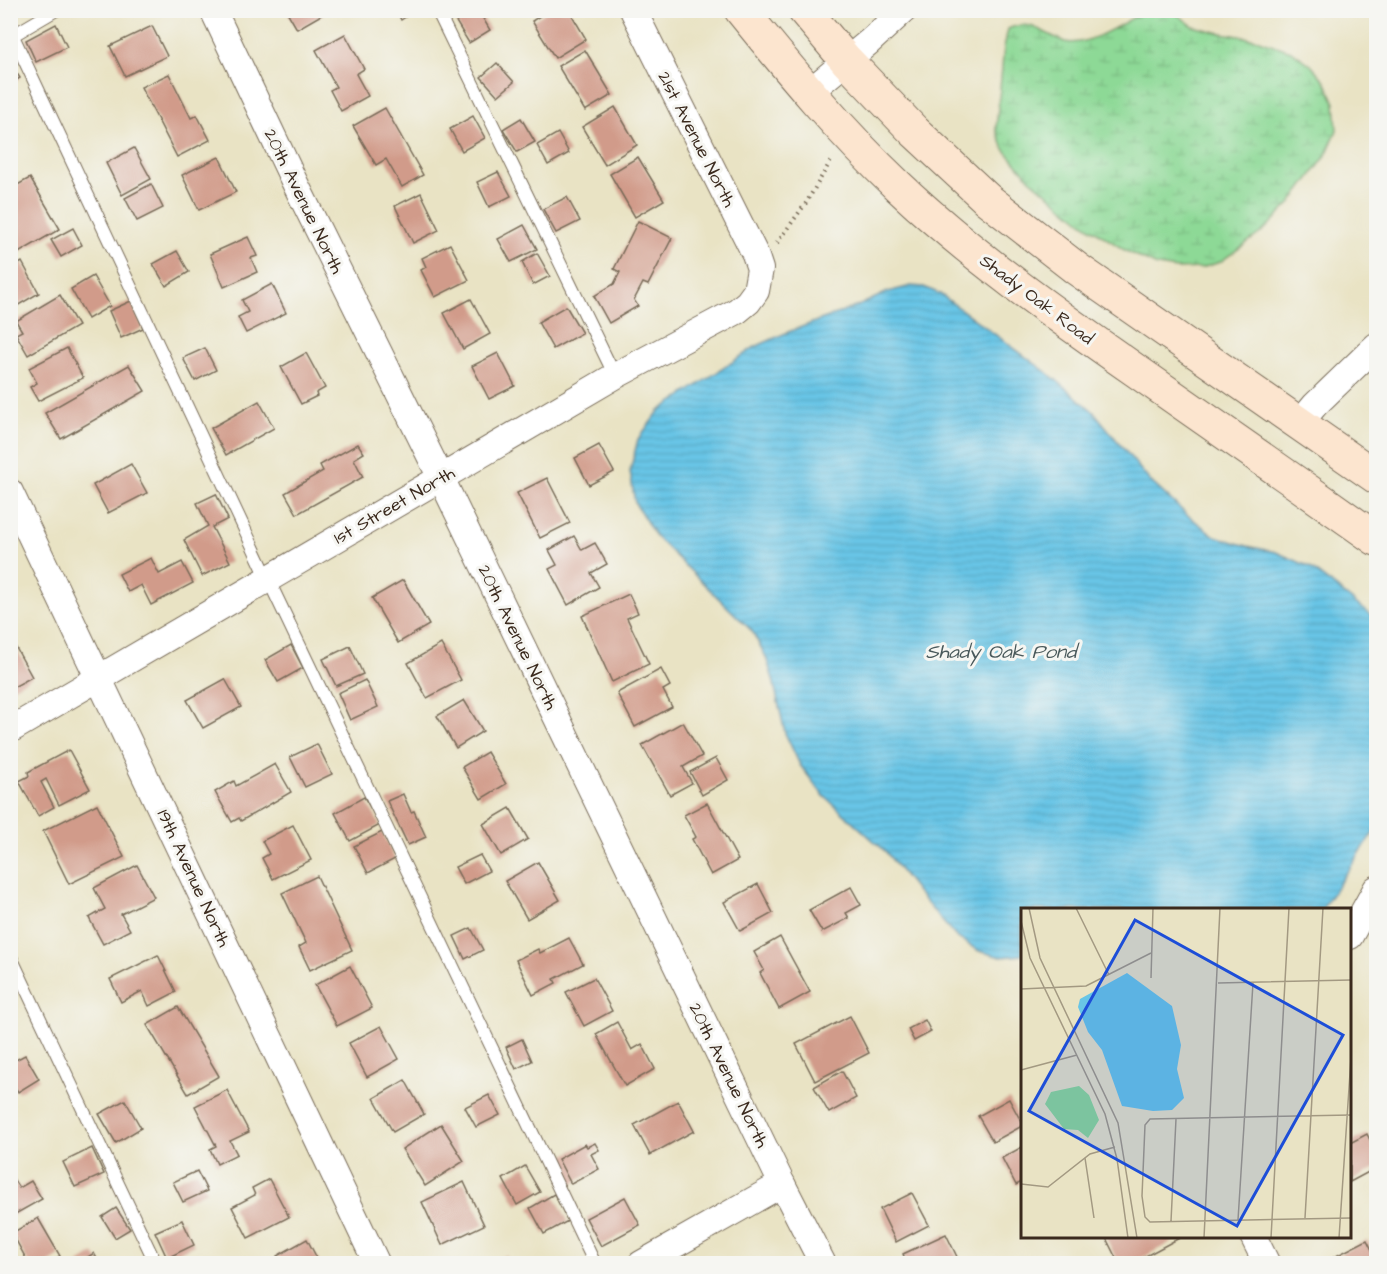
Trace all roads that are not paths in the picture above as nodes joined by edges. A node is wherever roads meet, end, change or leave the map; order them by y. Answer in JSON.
{"nodes":[{"id":1,"x":56,"y":10,"type":"edge"},
{"id":2,"x":213,"y":10,"type":"edge"},
{"id":3,"x":436,"y":10,"type":"edge"},
{"id":4,"x":633,"y":10,"type":"edge"},
{"id":5,"x":741,"y":10,"type":"edge"},
{"id":6,"x":804,"y":10,"type":"edge"},
{"id":7,"x":904,"y":10,"type":"edge"},
{"id":8,"x":12,"y":37,"type":"edge"},
{"id":9,"x":846,"y":60,"type":"junction"},
{"id":10,"x":808,"y":93,"type":"junction"},
{"id":11,"x":760,"y":269,"type":"joint"},
{"id":12,"x":1377,"y":346,"type":"edge"},
{"id":13,"x":615,"y":376,"type":"junction"},
{"id":14,"x":1300,"y":423,"type":"junction"},
{"id":15,"x":1377,"y":477,"type":"edge"},
{"id":16,"x":441,"y":478,"type":"junction"},
{"id":17,"x":10,"y":492,"type":"edge"},
{"id":18,"x":1377,"y":539,"type":"edge"},
{"id":19,"x":268,"y":579,"type":"junction"},
{"id":20,"x":100,"y":679,"type":"junction"},
{"id":21,"x":10,"y":730,"type":"edge"},
{"id":22,"x":1377,"y":890,"type":"edge"},
{"id":23,"x":1362,"y":928,"type":"edge"},
{"id":24,"x":10,"y":955,"type":"edge"},
{"id":25,"x":782,"y":1184,"type":"junction"},
{"id":26,"x":1254,"y":1238,"type":"edge"},
{"id":27,"x":156,"y":1263,"type":"edge"},
{"id":28,"x":377,"y":1263,"type":"edge"},
{"id":29,"x":595,"y":1263,"type":"edge"},
{"id":30,"x":641,"y":1263,"type":"edge"},
{"id":31,"x":823,"y":1263,"type":"edge"},
{"id":32,"x":1267,"y":1263,"type":"edge"}],
"edges":[{"from":1,"to":8,"type":"lane"},
{"from":2,"to":16,"type":"street","name":"20th Avenue North"},
{"from":3,"to":13,"type":"lane"},
{"from":4,"to":11,"type":"street","name":"21st Avenue North"},
{"from":5,"to":10,"type":"main road","name":"Shady Oak Road"},
{"from":6,"to":9,"type":"main road"},
{"from":7,"to":9,"type":"street"},
{"from":8,"to":19,"type":"lane"},
{"from":9,"to":10,"type":"street"},
{"from":9,"to":14,"type":"main road"},
{"from":10,"to":18,"type":"main road","name":"Shady Oak Road"},
{"from":11,"to":13,"type":"street","name":"1st Street North"},
{"from":12,"to":14,"type":"street"},
{"from":13,"to":16,"type":"street","name":"1st Street North"},
{"from":14,"to":15,"type":"main road"},
{"from":16,"to":19,"type":"street","name":"1st Street North"},
{"from":16,"to":25,"type":"street","name":"20th Avenue North"},
{"from":17,"to":20,"type":"street","name":"19th Avenue North"},
{"from":19,"to":20,"type":"street","name":"1st Street North"},
{"from":19,"to":29,"type":"lane"},
{"from":20,"to":21,"type":"street","name":"1st Street North"},
{"from":20,"to":28,"type":"street","name":"19th Avenue North"},
{"from":22,"to":23,"type":"street"},
{"from":24,"to":27,"type":"lane"},
{"from":25,"to":30,"type":"street"},
{"from":25,"to":31,"type":"street","name":"20th Avenue North"},
{"from":26,"to":32,"type":"street"}]}
